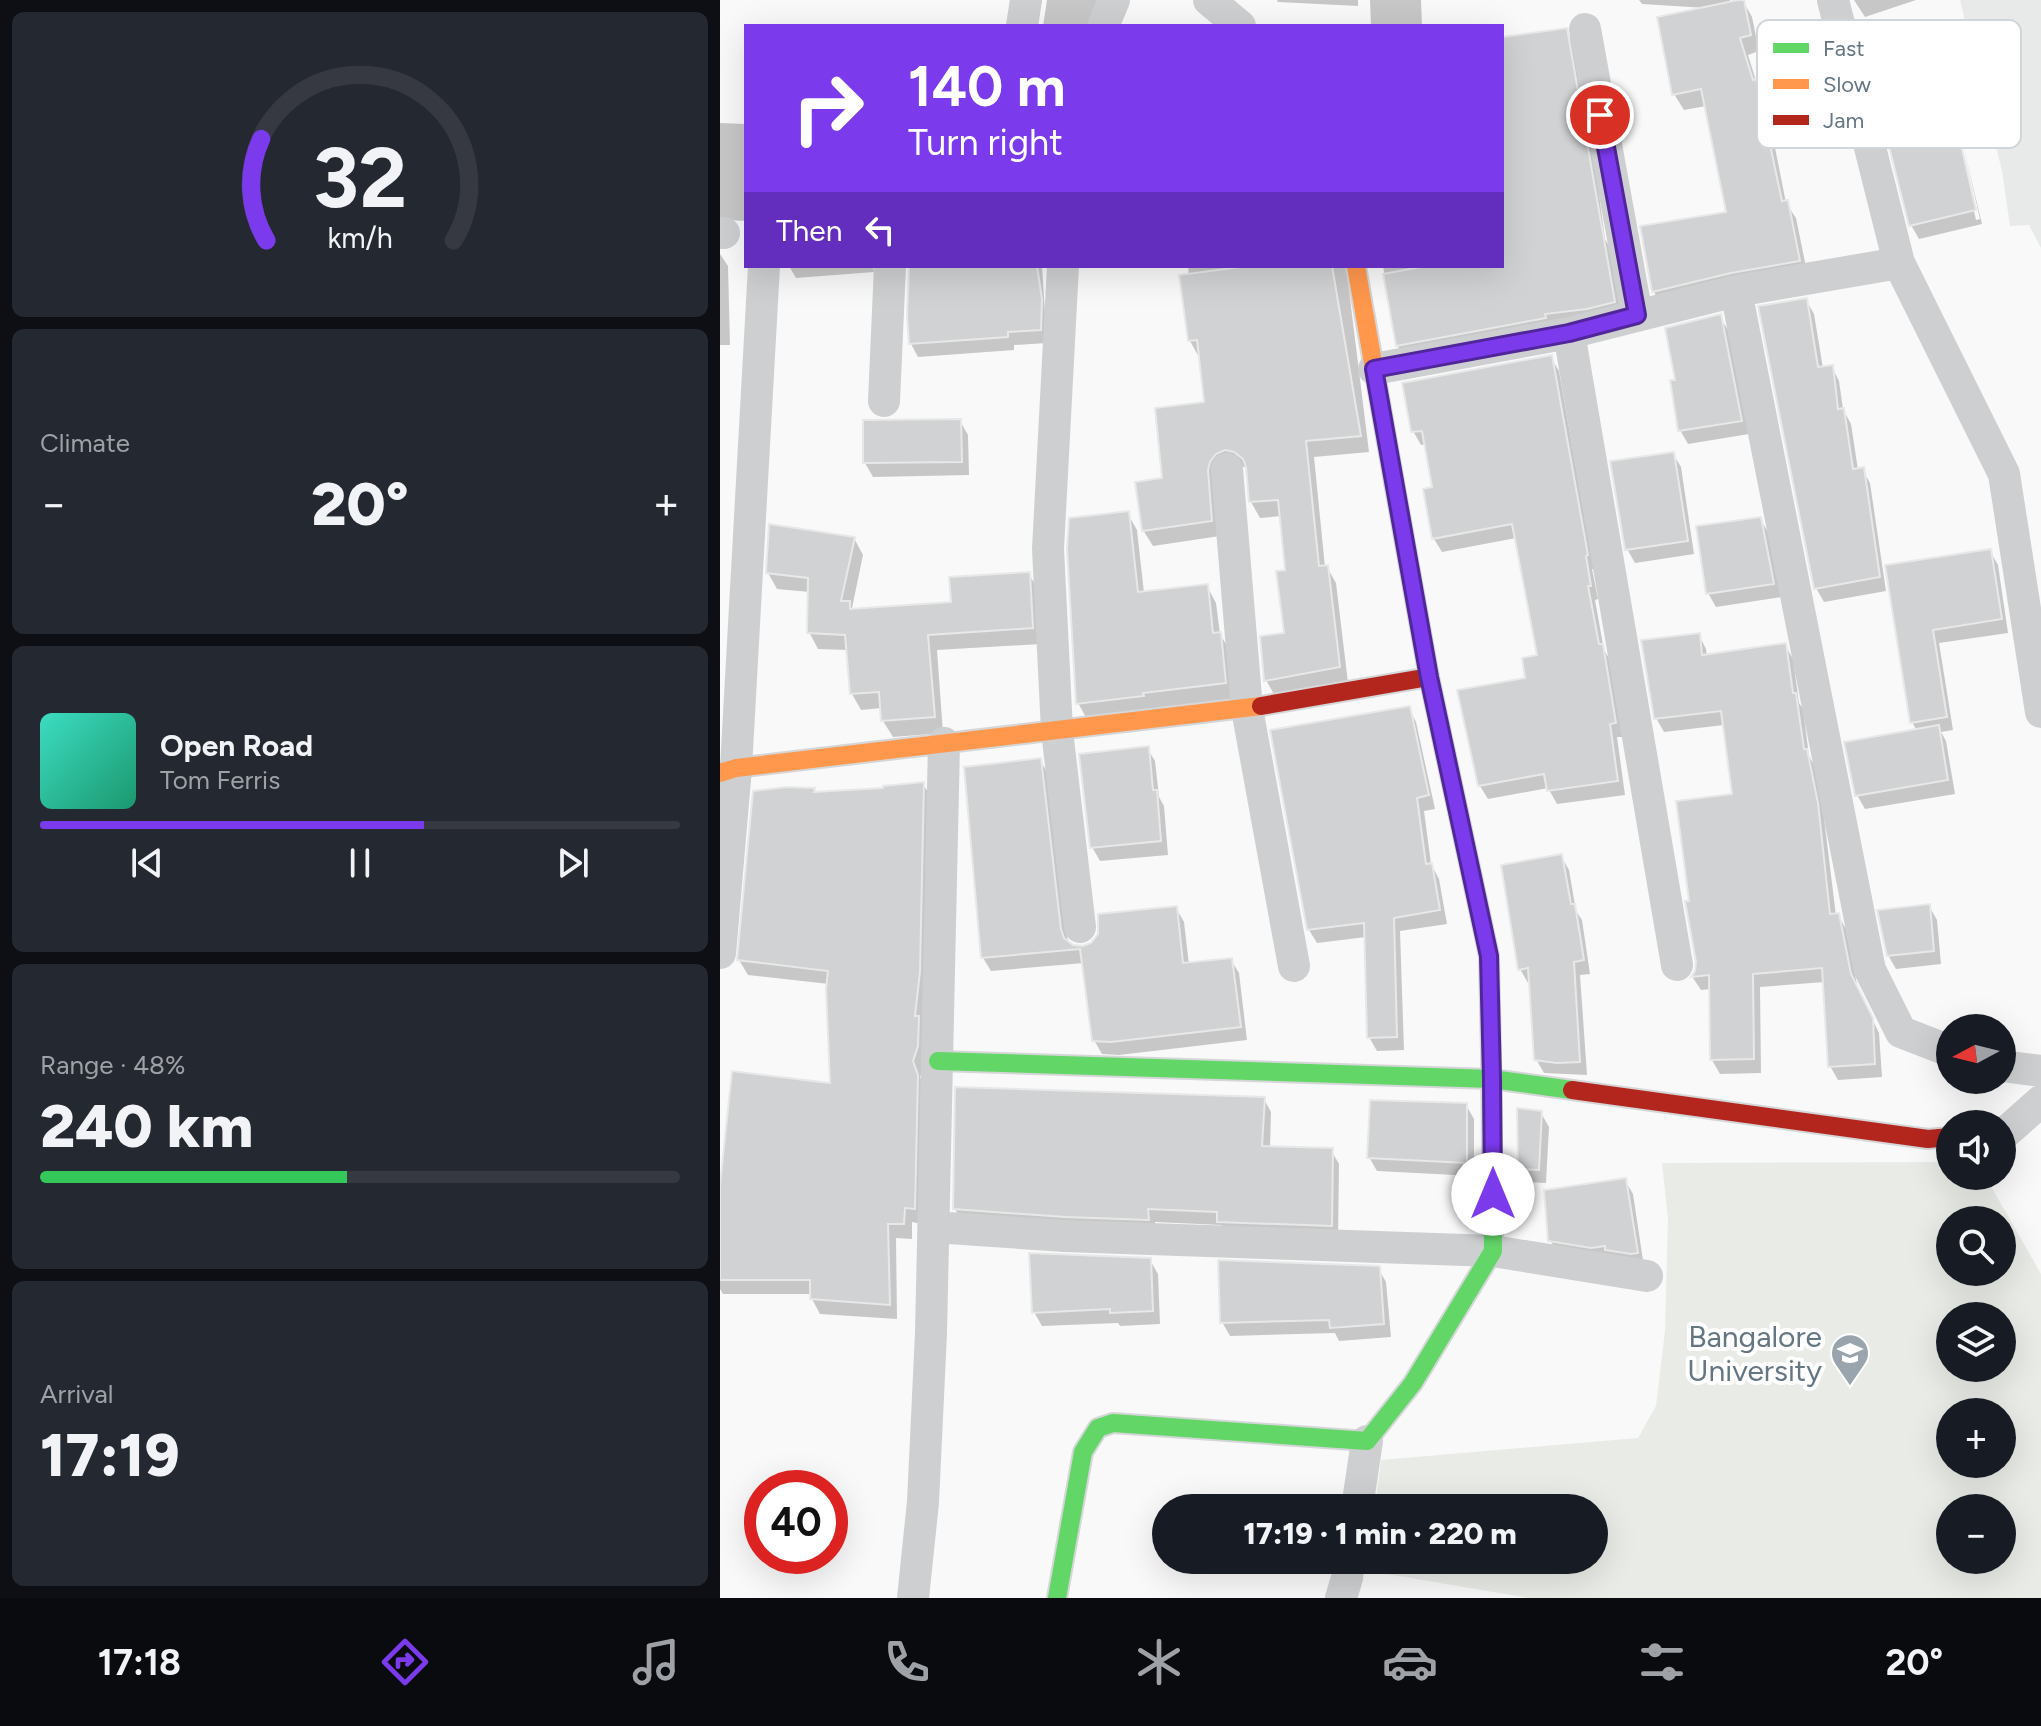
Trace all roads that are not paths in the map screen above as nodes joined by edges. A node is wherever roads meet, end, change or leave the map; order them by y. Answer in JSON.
{"nodes":[{"id":1,"x":1026,"y":0,"type":"edge"},
{"id":2,"x":1114,"y":0,"type":"edge"},
{"id":3,"x":1833,"y":0,"type":"edge"},
{"id":4,"x":1838,"y":20,"type":"edge"},
{"id":5,"x":1022,"y":24,"type":"edge"},
{"id":6,"x":1104,"y":24,"type":"edge"},
{"id":7,"x":1585,"y":29,"type":"dead end"},
{"id":8,"x":1870,"y":148,"type":"edge"},
{"id":9,"x":1899,"y":263,"type":"junction"},
{"id":10,"x":764,"y":268,"type":"edge"},
{"id":11,"x":890,"y":268,"type":"edge"},
{"id":12,"x":1063,"y":268,"type":"edge"},
{"id":13,"x":1356,"y":268,"type":"edge"},
{"id":14,"x":1736,"y":291,"type":"junction"},
{"id":15,"x":1637,"y":315,"type":"junction"},
{"id":16,"x":1569,"y":333,"type":"junction"},
{"id":17,"x":1374,"y":369,"type":"junction"},
{"id":18,"x":884,"y":401,"type":"dead end"},
{"id":19,"x":1227,"y":469,"type":"dead end"},
{"id":20,"x":1429,"y":677,"type":"junction"},
{"id":21,"x":1247,"y":709,"type":"junction"},
{"id":22,"x":2041,"y":712,"type":"edge"},
{"id":23,"x":1057,"y":731,"type":"junction"},
{"id":24,"x":944,"y":743,"type":"junction"},
{"id":25,"x":728,"y":770,"type":"edge"},
{"id":26,"x":1080,"y":927,"type":"dead end"},
{"id":27,"x":720,"y":953,"type":"edge"},
{"id":28,"x":1677,"y":965,"type":"dead end"},
{"id":29,"x":1294,"y":966,"type":"dead end"},
{"id":30,"x":1936,"y":1046,"type":"edge"},
{"id":31,"x":938,"y":1061,"type":"junction"},
{"id":32,"x":2016,"y":1068,"type":"edge"},
{"id":33,"x":2041,"y":1071,"type":"edge"},
{"id":34,"x":1492,"y":1079,"type":"junction"},
{"id":35,"x":2041,"y":1101,"type":"edge"},
{"id":36,"x":2016,"y":1123,"type":"edge"},
{"id":37,"x":1936,"y":1138,"type":"edge"},
{"id":38,"x":934,"y":1227,"type":"junction"},
{"id":39,"x":1493,"y":1251,"type":"junction"},
{"id":40,"x":1647,"y":1276,"type":"dead end"},
{"id":41,"x":1367,"y":1441,"type":"junction"},
{"id":42,"x":1359,"y":1494,"type":"edge"},
{"id":43,"x":1347,"y":1574,"type":"edge"},
{"id":44,"x":913,"y":1598,"type":"edge"},
{"id":45,"x":1057,"y":1598,"type":"edge"},
{"id":46,"x":1341,"y":1598,"type":"edge"}],
"edges":[{"from":1,"to":5,"type":"street"},
{"from":2,"to":6,"type":"street"},
{"from":3,"to":4,"type":"street"},
{"from":7,"to":15,"type":"street"},
{"from":8,"to":9,"type":"street"},
{"from":9,"to":14,"type":"street"},
{"from":9,"to":22,"type":"street"},
{"from":10,"to":25,"type":"street"},
{"from":11,"to":18,"type":"street"},
{"from":12,"to":23,"type":"street"},
{"from":13,"to":17,"type":"street"},
{"from":14,"to":15,"type":"street"},
{"from":14,"to":30,"type":"street"},
{"from":15,"to":16,"type":"street"},
{"from":16,"to":17,"type":"street"},
{"from":16,"to":28,"type":"street"},
{"from":17,"to":20,"type":"street"},
{"from":19,"to":21,"type":"street"},
{"from":20,"to":21,"type":"street"},
{"from":20,"to":34,"type":"street"},
{"from":21,"to":23,"type":"street"},
{"from":21,"to":29,"type":"street"},
{"from":23,"to":24,"type":"street"},
{"from":23,"to":26,"type":"street"},
{"from":24,"to":25,"type":"street"},
{"from":24,"to":31,"type":"street"},
{"from":25,"to":27,"type":"street"},
{"from":31,"to":34,"type":"street"},
{"from":31,"to":38,"type":"street"},
{"from":32,"to":33,"type":"street"},
{"from":34,"to":37,"type":"street"},
{"from":34,"to":39,"type":"street"},
{"from":35,"to":36,"type":"street"},
{"from":38,"to":39,"type":"street"},
{"from":38,"to":44,"type":"street"},
{"from":39,"to":40,"type":"street"},
{"from":39,"to":41,"type":"street"},
{"from":41,"to":42,"type":"street"},
{"from":41,"to":45,"type":"street"},
{"from":43,"to":46,"type":"street"}]}
